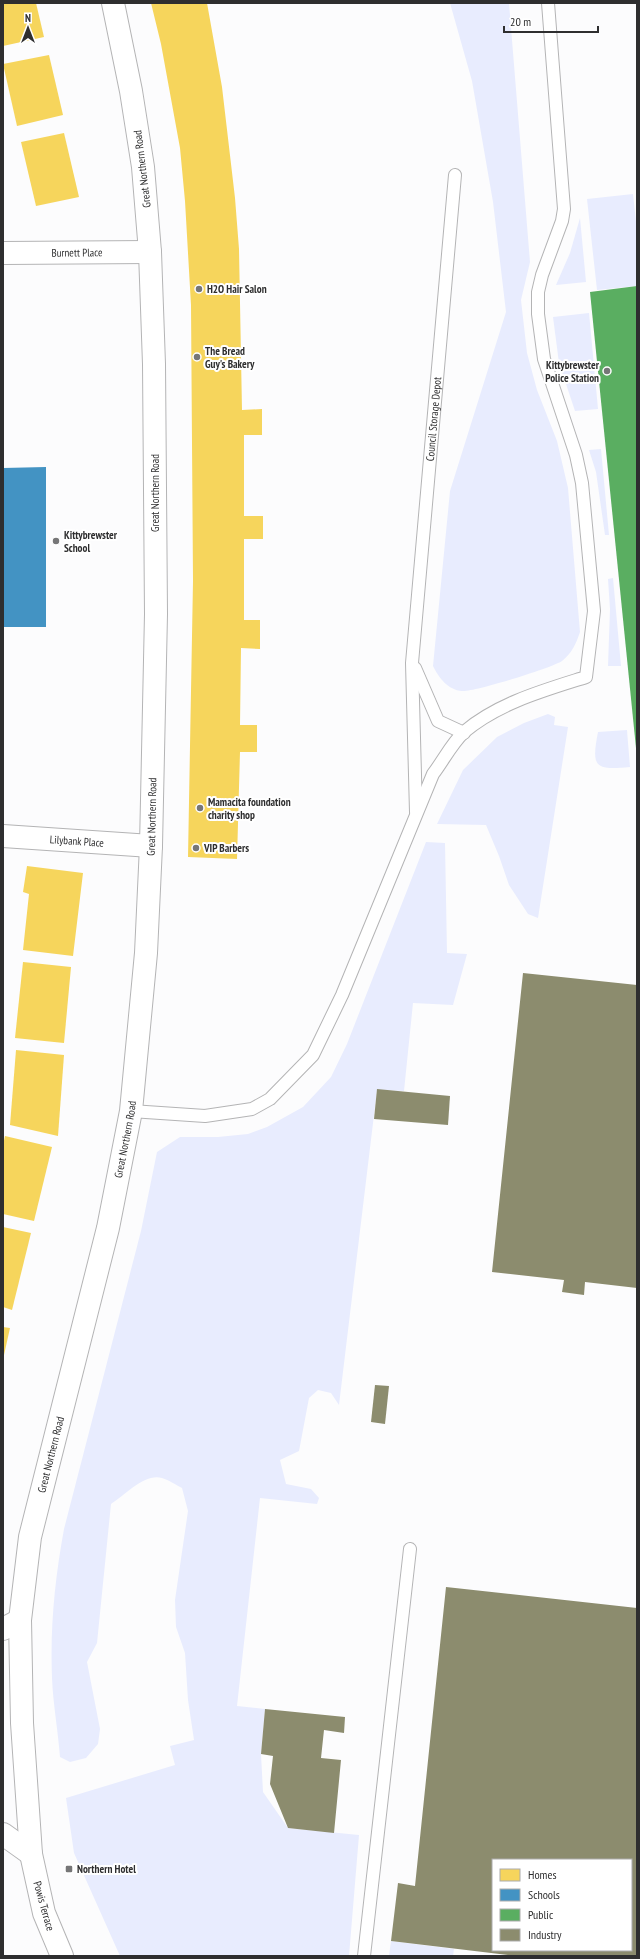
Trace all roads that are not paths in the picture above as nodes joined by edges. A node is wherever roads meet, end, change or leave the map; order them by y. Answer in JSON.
{"nodes":[{"id":1,"x":113,"y":3,"type":"edge"},
{"id":2,"x":548,"y":3,"type":"edge"},
{"id":3,"x":455,"y":175,"type":"dead end"},
{"id":4,"x":150,"y":252,"type":"junction"},
{"id":5,"x":3,"y":253,"type":"edge"},
{"id":6,"x":412,"y":663,"type":"junction"},
{"id":7,"x":464,"y":733,"type":"junction"},
{"id":8,"x":416,"y":817,"type":"junction"},
{"id":9,"x":3,"y":836,"type":"edge"},
{"id":10,"x":151,"y":846,"type":"junction"},
{"id":11,"x":131,"y":1111,"type":"junction"},
{"id":12,"x":410,"y":1549,"type":"dead end"},
{"id":13,"x":11,"y":1625,"type":"edge"},
{"id":14,"x":3,"y":1834,"type":"edge"},
{"id":15,"x":31,"y":1854,"type":"junction"},
{"id":16,"x":62,"y":1956,"type":"edge"},
{"id":17,"x":364,"y":1956,"type":"edge"}],
"edges":[{"from":1,"to":4,"type":"main road","name":"Great Northern Road"},
{"from":2,"to":7,"type":"lane"},
{"from":3,"to":6,"type":"lane","name":"Council Storage Depot"},
{"from":4,"to":5,"type":"main road","name":"Burnett Place"},
{"from":4,"to":10,"type":"main road","name":"Great Northern Road"},
{"from":6,"to":7,"type":"lane"},
{"from":6,"to":8,"type":"lane","name":"Council Storage Depot"},
{"from":7,"to":8,"type":"lane"},
{"from":8,"to":11,"type":"lane"},
{"from":9,"to":10,"type":"main road","name":"Lilybank Place"},
{"from":10,"to":11,"type":"main road","name":"Great Northern Road"},
{"from":11,"to":13,"type":"main road","name":"Great Northern Road"},
{"from":12,"to":17,"type":"lane"},
{"from":13,"to":15,"type":"main road","name":"Great Northern Road"},
{"from":14,"to":15,"type":"main road"},
{"from":15,"to":16,"type":"main road","name":"Powis Terrace"}]}
